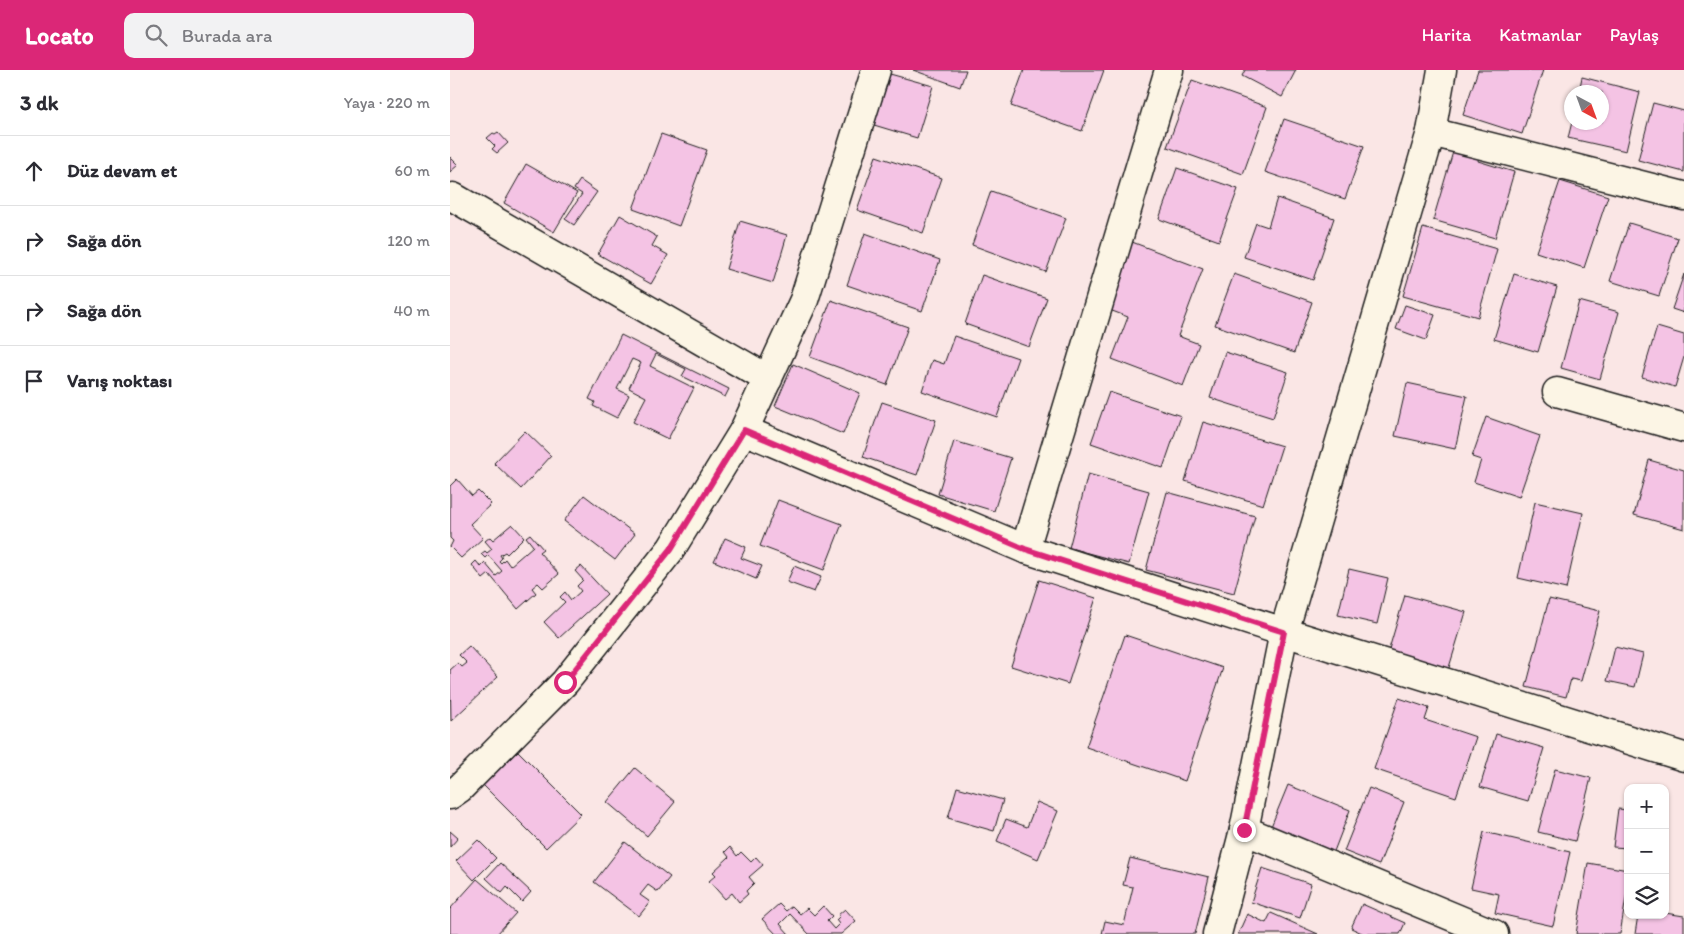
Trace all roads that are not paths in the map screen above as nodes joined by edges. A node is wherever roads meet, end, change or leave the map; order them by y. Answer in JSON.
{"nodes":[{"id":1,"x":876,"y":70,"type":"edge"},
{"id":2,"x":1170,"y":70,"type":"edge"},
{"id":3,"x":1442,"y":70,"type":"edge"},
{"id":4,"x":1431,"y":132,"type":"junction"},
{"id":5,"x":1684,"y":196,"type":"edge"},
{"id":6,"x":453,"y":197,"type":"dead end"},
{"id":7,"x":768,"y":379,"type":"junction"},
{"id":8,"x":1558,"y":392,"type":"dead end"},
{"id":9,"x":1684,"y":428,"type":"edge"},
{"id":10,"x":744,"y":430,"type":"junction"},
{"id":11,"x":1025,"y":549,"type":"junction"},
{"id":12,"x":1284,"y":632,"type":"junction"},
{"id":13,"x":1684,"y":757,"type":"edge"},
{"id":14,"x":453,"y":787,"type":"edge"},
{"id":15,"x":1244,"y":830,"type":"junction"},
{"id":16,"x":1217,"y":934,"type":"edge"},
{"id":17,"x":1494,"y":934,"type":"edge"}],
"edges":[{"from":1,"to":7,"type":"street"},
{"from":2,"to":11,"type":"street"},
{"from":3,"to":4,"type":"street"},
{"from":4,"to":5,"type":"street"},
{"from":4,"to":12,"type":"street"},
{"from":6,"to":7,"type":"street"},
{"from":7,"to":10,"type":"street"},
{"from":8,"to":9,"type":"street"},
{"from":10,"to":11,"type":"street"},
{"from":10,"to":14,"type":"street"},
{"from":11,"to":12,"type":"street"},
{"from":12,"to":13,"type":"street"},
{"from":12,"to":15,"type":"street"},
{"from":15,"to":16,"type":"street"},
{"from":15,"to":17,"type":"street"}]}
